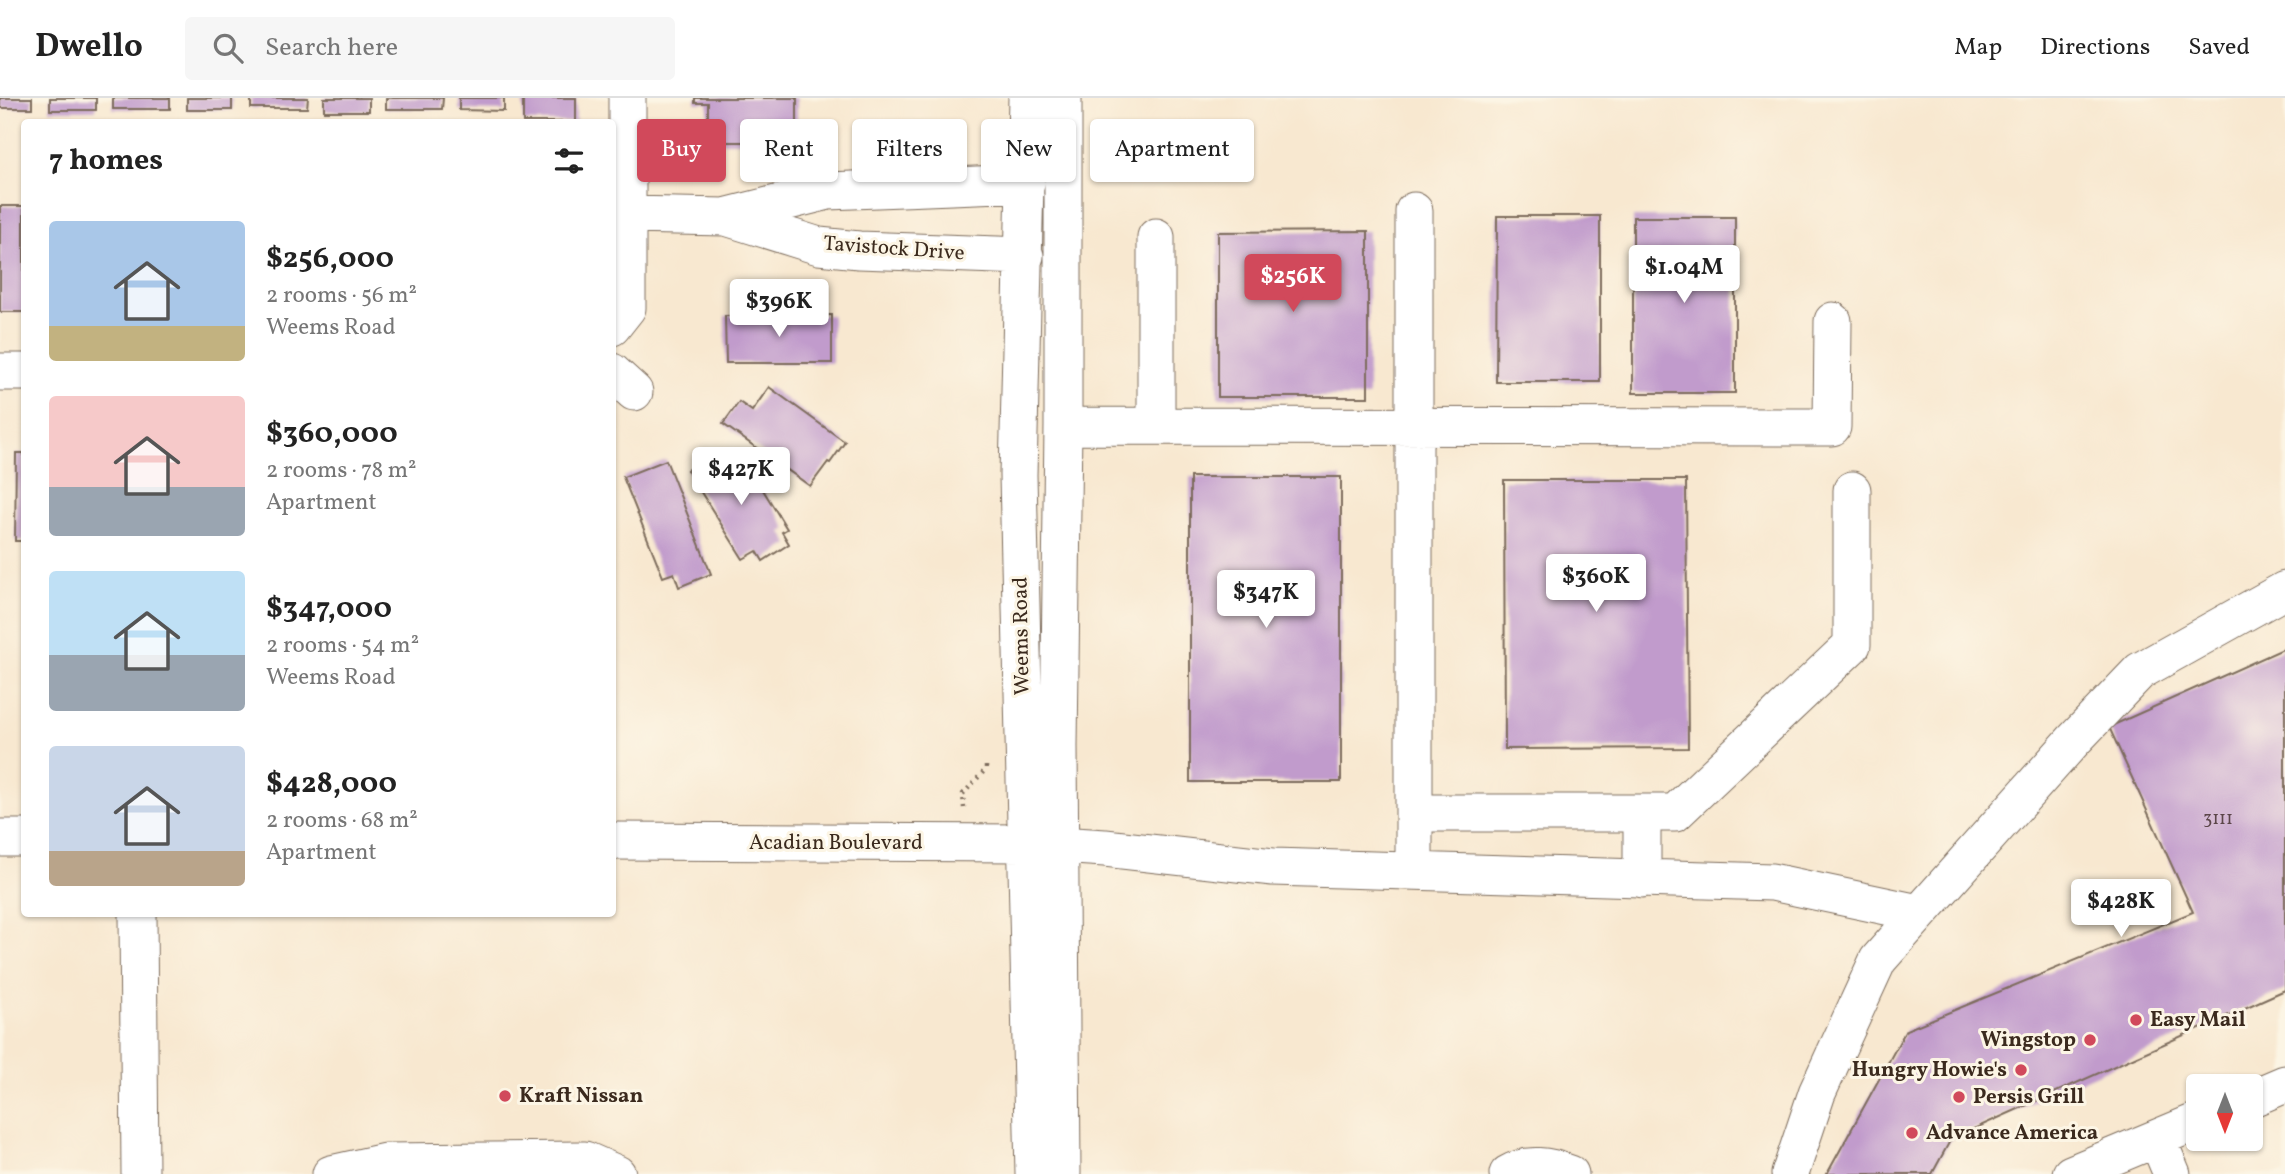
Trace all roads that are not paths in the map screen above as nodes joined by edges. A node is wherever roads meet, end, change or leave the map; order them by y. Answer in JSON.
{"nodes":[{"id":1,"x":626,"y":98,"type":"edge"},
{"id":2,"x":1027,"y":98,"type":"edge"},
{"id":3,"x":1063,"y":98,"type":"edge"},
{"id":4,"x":1026,"y":183,"type":"junction"},
{"id":5,"x":1414,"y":211,"type":"dead end"},
{"id":6,"x":628,"y":215,"type":"junction"},
{"id":7,"x":725,"y":217,"type":"junction"},
{"id":8,"x":1156,"y":237,"type":"dead end"},
{"id":9,"x":1024,"y":256,"type":"junction"},
{"id":10,"x":1833,"y":321,"type":"dead end"},
{"id":11,"x":616,"y":322,"type":"edge"},
{"id":12,"x":0,"y":372,"type":"edge"},
{"id":13,"x":21,"y":372,"type":"edge"},
{"id":14,"x":1063,"y":426,"type":"junction"},
{"id":15,"x":1156,"y":426,"type":"junction"},
{"id":16,"x":1414,"y":426,"type":"junction"},
{"id":17,"x":1852,"y":490,"type":"dead end"},
{"id":18,"x":2285,"y":590,"type":"edge"},
{"id":19,"x":1414,"y":813,"type":"junction"},
{"id":20,"x":1642,"y":813,"type":"junction"},
{"id":21,"x":0,"y":838,"type":"edge"},
{"id":22,"x":21,"y":838,"type":"edge"},
{"id":23,"x":616,"y":841,"type":"edge"},
{"id":24,"x":1044,"y":844,"type":"junction"},
{"id":25,"x":1414,"y":872,"type":"junction"},
{"id":26,"x":1642,"y":879,"type":"junction"},
{"id":27,"x":1919,"y":913,"type":"junction"},
{"id":28,"x":138,"y":917,"type":"edge"},
{"id":29,"x":2285,"y":1084,"type":"edge"},
{"id":30,"x":2263,"y":1093,"type":"edge"},
{"id":31,"x":2186,"y":1126,"type":"edge"},
{"id":32,"x":2157,"y":1138,"type":"junction"},
{"id":33,"x":140,"y":1174,"type":"edge"},
{"id":34,"x":331,"y":1174,"type":"edge"},
{"id":35,"x":617,"y":1174,"type":"edge"},
{"id":36,"x":1034,"y":1174,"type":"edge"},
{"id":37,"x":1062,"y":1174,"type":"edge"},
{"id":38,"x":1508,"y":1174,"type":"edge"},
{"id":39,"x":1570,"y":1174,"type":"edge"},
{"id":40,"x":1790,"y":1174,"type":"edge"},
{"id":41,"x":2071,"y":1174,"type":"edge"},
{"id":42,"x":2172,"y":1174,"type":"edge"}],
"edges":[{"from":1,"to":6,"type":"street"},
{"from":2,"to":4,"type":"street","name":"Weems Road"},
{"from":3,"to":14,"type":"street","name":"Weems Road"},
{"from":4,"to":7,"type":"street","name":"Tavistock Drive"},
{"from":4,"to":9,"type":"street","name":"Weems Road"},
{"from":5,"to":16,"type":"street"},
{"from":6,"to":7,"type":"street","name":"Tavistock Drive"},
{"from":6,"to":11,"type":"street"},
{"from":7,"to":9,"type":"street","name":"Tavistock Drive"},
{"from":8,"to":15,"type":"street"},
{"from":9,"to":24,"type":"street","name":"Weems Road"},
{"from":10,"to":16,"type":"street"},
{"from":12,"to":13,"type":"street"},
{"from":14,"to":15,"type":"street"},
{"from":14,"to":24,"type":"street","name":"Weems Road"},
{"from":15,"to":16,"type":"street"},
{"from":16,"to":19,"type":"street"},
{"from":17,"to":20,"type":"street"},
{"from":18,"to":27,"type":"street"},
{"from":19,"to":20,"type":"street"},
{"from":19,"to":25,"type":"street"},
{"from":20,"to":26,"type":"street"},
{"from":21,"to":22,"type":"street"},
{"from":23,"to":24,"type":"street","name":"Acadian Boulevard"},
{"from":24,"to":25,"type":"street","name":"Acadian Boulevard"},
{"from":24,"to":36,"type":"street","name":"Weems Road"},
{"from":24,"to":37,"type":"street","name":"Weems Road"},
{"from":25,"to":26,"type":"street","name":"Acadian Boulevard"},
{"from":26,"to":27,"type":"street","name":"Acadian Boulevard"},
{"from":27,"to":40,"type":"street"},
{"from":28,"to":33,"type":"street"},
{"from":29,"to":30,"type":"street"},
{"from":31,"to":32,"type":"street"},
{"from":32,"to":41,"type":"street"},
{"from":32,"to":42,"type":"street"},
{"from":34,"to":35,"type":"street"},
{"from":38,"to":39,"type":"street"}]}
